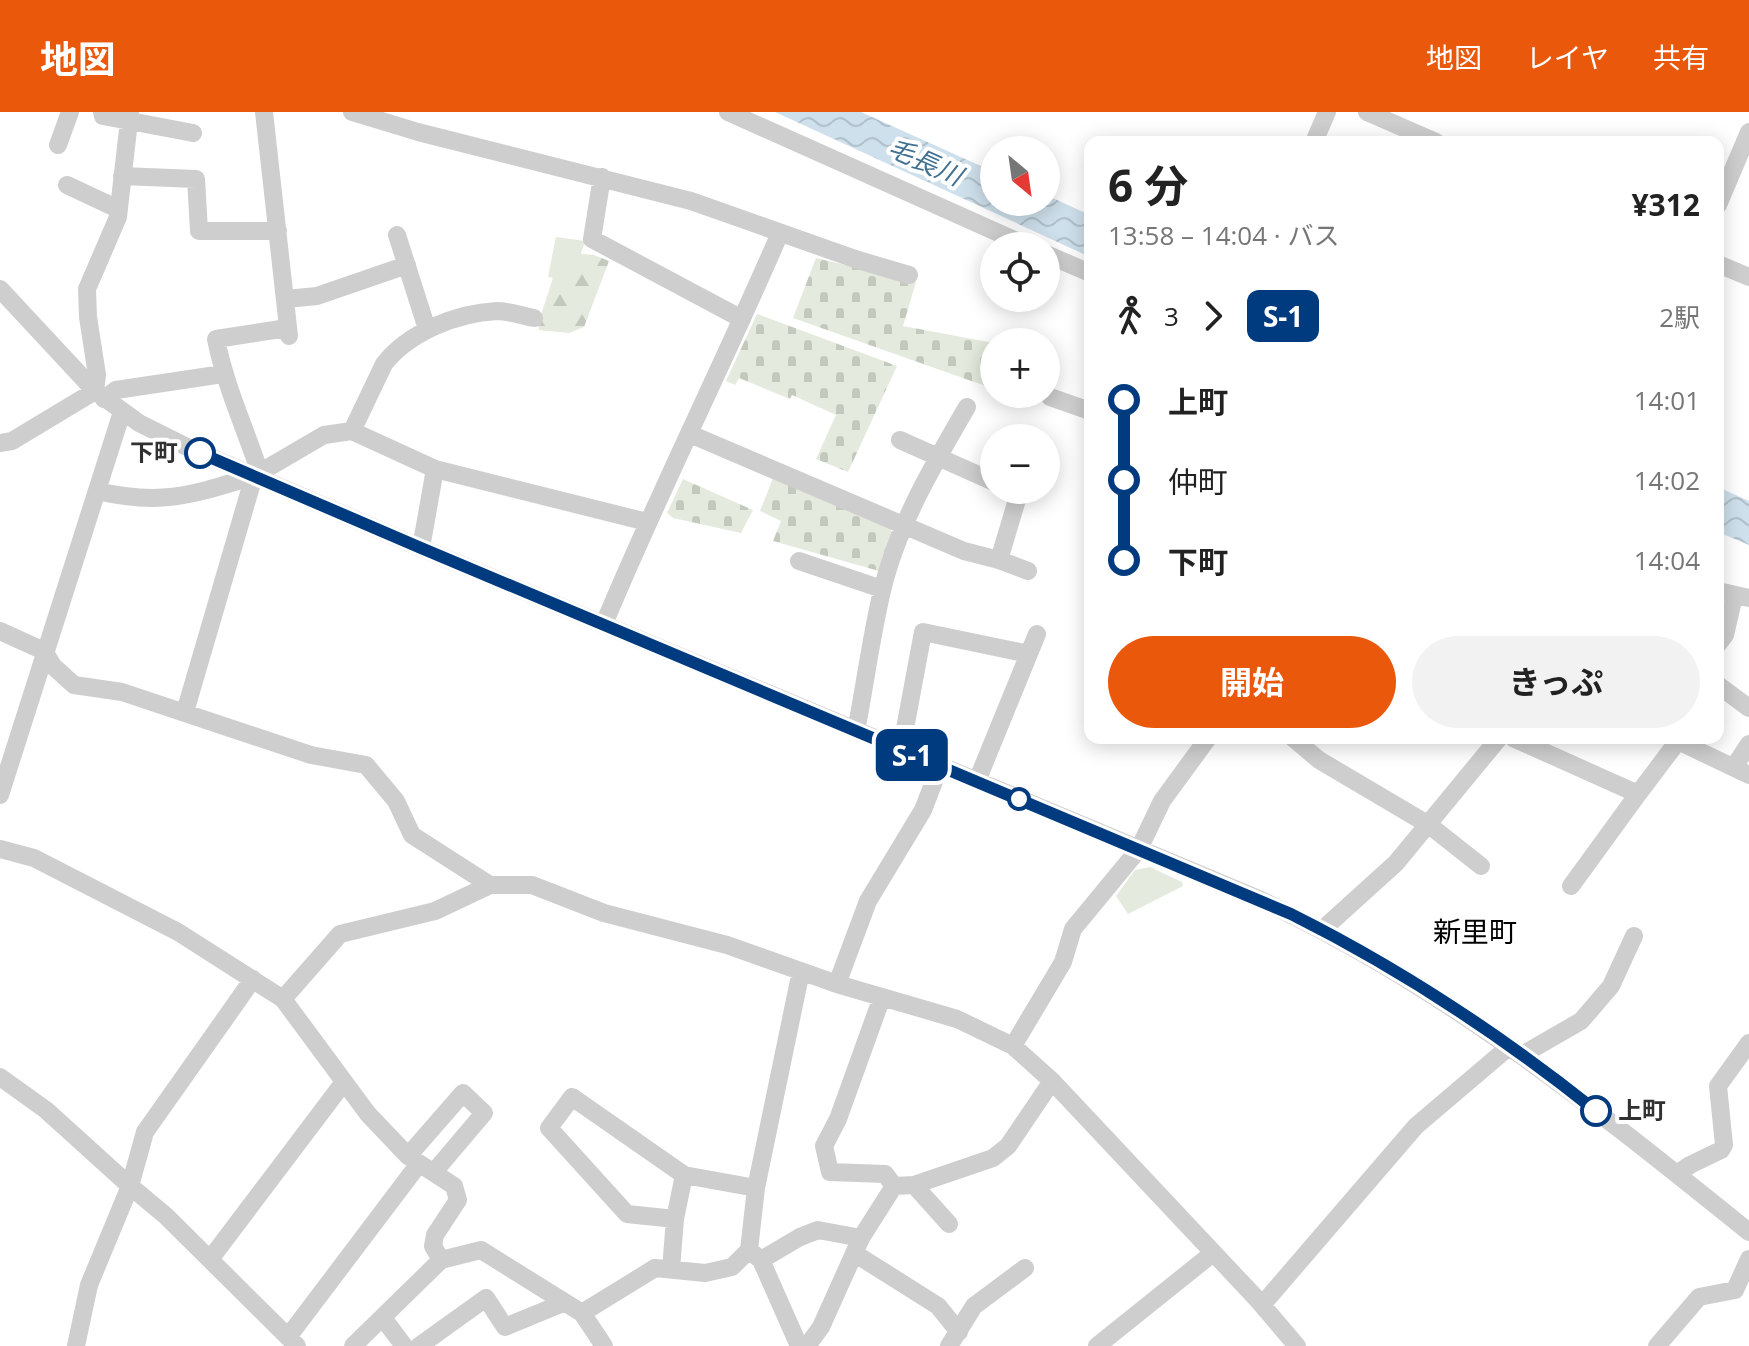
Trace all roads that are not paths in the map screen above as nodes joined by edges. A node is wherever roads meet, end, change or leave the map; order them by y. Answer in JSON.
{"nodes":[{"id":1,"x":70,"y":112,"type":"edge"},
{"id":2,"x":102,"y":112,"type":"edge"},
{"id":3,"x":264,"y":112,"type":"edge"},
{"id":4,"x":352,"y":112,"type":"edge"},
{"id":5,"x":728,"y":112,"type":"edge"},
{"id":6,"x":1327,"y":112,"type":"edge"},
{"id":7,"x":1367,"y":112,"type":"edge"},
{"id":8,"x":129,"y":117,"type":"edge"},
{"id":9,"x":1749,"y":132,"type":"edge"},
{"id":10,"x":193,"y":133,"type":"dead end"},
{"id":11,"x":1317,"y":136,"type":"edge"},
{"id":12,"x":1422,"y":136,"type":"edge"},
{"id":13,"x":58,"y":145,"type":"dead end"},
{"id":14,"x":122,"y":176,"type":"junction"},
{"id":15,"x":602,"y":177,"type":"junction"},
{"id":16,"x":67,"y":185,"type":"dead end"},
{"id":17,"x":1724,"y":191,"type":"edge"},
{"id":18,"x":118,"y":209,"type":"junction"},
{"id":19,"x":278,"y":231,"type":"junction"},
{"id":20,"x":997,"y":232,"type":"edge"},
{"id":21,"x":780,"y":233,"type":"junction"},
{"id":22,"x":397,"y":235,"type":"dead end"},
{"id":23,"x":1060,"y":260,"type":"edge"},
{"id":24,"x":407,"y":265,"type":"junction"},
{"id":25,"x":1724,"y":267,"type":"edge"},
{"id":26,"x":1084,"y":270,"type":"edge"},
{"id":27,"x":909,"y":275,"type":"dead end"},
{"id":28,"x":1749,"y":277,"type":"edge"},
{"id":29,"x":0,"y":289,"type":"edge"},
{"id":30,"x":286,"y":299,"type":"junction"},
{"id":31,"x":534,"y":318,"type":"dead end"},
{"id":32,"x":742,"y":319,"type":"junction"},
{"id":33,"x":427,"y":329,"type":"junction"},
{"id":34,"x":223,"y":374,"type":"junction"},
{"id":35,"x":100,"y":395,"type":"junction"},
{"id":36,"x":1060,"y":400,"type":"edge"},
{"id":37,"x":967,"y":407,"type":"dead end"},
{"id":38,"x":1084,"y":409,"type":"edge"},
{"id":39,"x":122,"y":412,"type":"junction"},
{"id":40,"x":352,"y":431,"type":"junction"},
{"id":41,"x":690,"y":434,"type":"junction"},
{"id":42,"x":900,"y":440,"type":"dead end"},
{"id":43,"x":0,"y":443,"type":"edge"},
{"id":44,"x":939,"y":457,"type":"junction"},
{"id":45,"x":435,"y":469,"type":"junction"},
{"id":46,"x":257,"y":474,"type":"junction"},
{"id":47,"x":980,"y":476,"type":"edge"},
{"id":48,"x":97,"y":491,"type":"junction"},
{"id":49,"x":1016,"y":504,"type":"edge"},
{"id":50,"x":647,"y":522,"type":"junction"},
{"id":51,"x":905,"y":526,"type":"junction"},
{"id":52,"x":421,"y":548,"type":"junction"},
{"id":53,"x":999,"y":560,"type":"junction"},
{"id":54,"x":799,"y":561,"type":"dead end"},
{"id":55,"x":1028,"y":571,"type":"dead end"},
{"id":56,"x":882,"y":589,"type":"junction"},
{"id":57,"x":1734,"y":595,"type":"edge"},
{"id":58,"x":604,"y":624,"type":"junction"},
{"id":59,"x":0,"y":631,"type":"edge"},
{"id":60,"x":1037,"y":634,"type":"dead end"},
{"id":61,"x":1724,"y":636,"type":"edge"},
{"id":62,"x":44,"y":651,"type":"junction"},
{"id":63,"x":1029,"y":654,"type":"junction"},
{"id":64,"x":1724,"y":689,"type":"edge"},
{"id":65,"x":1749,"y":708,"type":"edge"},
{"id":66,"x":185,"y":712,"type":"junction"},
{"id":67,"x":856,"y":731,"type":"junction"},
{"id":68,"x":1204,"y":744,"type":"edge"},
{"id":69,"x":1300,"y":744,"type":"edge"},
{"id":70,"x":1494,"y":744,"type":"edge"},
{"id":71,"x":1526,"y":744,"type":"edge"},
{"id":72,"x":1676,"y":744,"type":"edge"},
{"id":73,"x":1684,"y":744,"type":"edge"},
{"id":74,"x":1749,"y":744,"type":"edge"},
{"id":75,"x":901,"y":750,"type":"junction"},
{"id":76,"x":940,"y":766,"type":"junction"},
{"id":77,"x":1742,"y":771,"type":"edge"},
{"id":78,"x":977,"y":781,"type":"junction"},
{"id":79,"x":1638,"y":794,"type":"junction"},
{"id":80,"x":0,"y":795,"type":"edge"},
{"id":81,"x":1429,"y":825,"type":"junction"},
{"id":82,"x":0,"y":849,"type":"edge"},
{"id":83,"x":1139,"y":849,"type":"junction"},
{"id":84,"x":1481,"y":866,"type":"dead end"},
{"id":85,"x":490,"y":885,"type":"junction"},
{"id":86,"x":1571,"y":886,"type":"dead end"},
{"id":87,"x":1322,"y":930,"type":"junction"},
{"id":88,"x":1634,"y":936,"type":"dead end"},
{"id":89,"x":801,"y":971,"type":"junction"},
{"id":90,"x":253,"y":979,"type":"junction"},
{"id":91,"x":837,"y":984,"type":"junction"},
{"id":92,"x":882,"y":997,"type":"junction"},
{"id":93,"x":283,"y":999,"type":"junction"},
{"id":94,"x":1749,"y":1043,"type":"edge"},
{"id":95,"x":1013,"y":1046,"type":"junction"},
{"id":96,"x":1516,"y":1051,"type":"junction"},
{"id":97,"x":0,"y":1077,"type":"edge"},
{"id":98,"x":1052,"y":1081,"type":"junction"},
{"id":99,"x":344,"y":1082,"type":"junction"},
{"id":100,"x":420,"y":1164,"type":"junction"},
{"id":101,"x":1677,"y":1174,"type":"junction"},
{"id":102,"x":684,"y":1175,"type":"junction"},
{"id":103,"x":914,"y":1185,"type":"junction"},
{"id":104,"x":130,"y":1186,"type":"junction"},
{"id":105,"x":894,"y":1186,"type":"junction"},
{"id":106,"x":756,"y":1188,"type":"junction"},
{"id":107,"x":675,"y":1219,"type":"junction"},
{"id":108,"x":949,"y":1224,"type":"dead end"},
{"id":109,"x":1749,"y":1232,"type":"edge"},
{"id":110,"x":858,"y":1245,"type":"junction"},
{"id":111,"x":1213,"y":1253,"type":"junction"},
{"id":112,"x":755,"y":1255,"type":"junction"},
{"id":113,"x":211,"y":1258,"type":"junction"},
{"id":114,"x":1749,"y":1259,"type":"edge"},
{"id":115,"x":441,"y":1260,"type":"junction"},
{"id":116,"x":1025,"y":1268,"type":"dead end"},
{"id":117,"x":671,"y":1269,"type":"junction"},
{"id":118,"x":563,"y":1303,"type":"junction"},
{"id":119,"x":1262,"y":1305,"type":"junction"},
{"id":120,"x":582,"y":1313,"type":"junction"},
{"id":121,"x":383,"y":1318,"type":"junction"},
{"id":122,"x":954,"y":1339,"type":"edge"},
{"id":123,"x":292,"y":1342,"type":"edge"},
{"id":124,"x":76,"y":1346,"type":"edge"},
{"id":125,"x":353,"y":1346,"type":"edge"},
{"id":126,"x":404,"y":1346,"type":"edge"},
{"id":127,"x":419,"y":1346,"type":"edge"},
{"id":128,"x":604,"y":1346,"type":"edge"},
{"id":129,"x":799,"y":1346,"type":"edge"},
{"id":130,"x":807,"y":1346,"type":"edge"},
{"id":131,"x":1097,"y":1346,"type":"edge"},
{"id":132,"x":1297,"y":1346,"type":"edge"},
{"id":133,"x":1657,"y":1346,"type":"edge"}],
"edges":[{"from":1,"to":13,"type":"street"},
{"from":2,"to":8,"type":"street"},
{"from":3,"to":19,"type":"street"},
{"from":4,"to":15,"type":"street"},
{"from":5,"to":20,"type":"street"},
{"from":6,"to":11,"type":"street"},
{"from":7,"to":12,"type":"street"},
{"from":8,"to":10,"type":"street"},
{"from":8,"to":14,"type":"street"},
{"from":9,"to":17,"type":"street"},
{"from":14,"to":18,"type":"street"},
{"from":14,"to":19,"type":"street"},
{"from":15,"to":21,"type":"street"},
{"from":15,"to":32,"type":"street"},
{"from":16,"to":18,"type":"street"},
{"from":18,"to":35,"type":"street"},
{"from":19,"to":30,"type":"street"},
{"from":21,"to":27,"type":"street"},
{"from":21,"to":32,"type":"street"},
{"from":22,"to":24,"type":"street"},
{"from":23,"to":26,"type":"street"},
{"from":24,"to":30,"type":"street"},
{"from":24,"to":33,"type":"street"},
{"from":25,"to":28,"type":"street"},
{"from":29,"to":35,"type":"street"},
{"from":30,"to":34,"type":"street"},
{"from":31,"to":33,"type":"street"},
{"from":32,"to":41,"type":"street"},
{"from":33,"to":40,"type":"street"},
{"from":34,"to":35,"type":"street"},
{"from":34,"to":46,"type":"street"},
{"from":35,"to":39,"type":"street"},
{"from":35,"to":43,"type":"street"},
{"from":36,"to":38,"type":"street"},
{"from":37,"to":44,"type":"street"},
{"from":39,"to":46,"type":"street"},
{"from":39,"to":48,"type":"street"},
{"from":40,"to":45,"type":"street"},
{"from":40,"to":46,"type":"street"},
{"from":41,"to":50,"type":"street"},
{"from":41,"to":51,"type":"street"},
{"from":42,"to":44,"type":"street"},
{"from":44,"to":47,"type":"street"},
{"from":44,"to":51,"type":"street"},
{"from":45,"to":50,"type":"street"},
{"from":45,"to":52,"type":"street"},
{"from":46,"to":48,"type":"street"},
{"from":46,"to":52,"type":"street"},
{"from":46,"to":66,"type":"street"},
{"from":48,"to":62,"type":"street"},
{"from":49,"to":53,"type":"street"},
{"from":50,"to":58,"type":"street"},
{"from":51,"to":53,"type":"street"},
{"from":51,"to":56,"type":"street"},
{"from":52,"to":58,"type":"street"},
{"from":53,"to":55,"type":"street"},
{"from":54,"to":56,"type":"street"},
{"from":56,"to":67,"type":"street"},
{"from":57,"to":61,"type":"street"},
{"from":58,"to":67,"type":"street"},
{"from":59,"to":62,"type":"street"},
{"from":60,"to":63,"type":"street"},
{"from":62,"to":66,"type":"street"},
{"from":62,"to":80,"type":"street"},
{"from":63,"to":75,"type":"street"},
{"from":63,"to":78,"type":"street"},
{"from":64,"to":65,"type":"street"},
{"from":66,"to":85,"type":"street"},
{"from":67,"to":75,"type":"street"},
{"from":68,"to":83,"type":"street"},
{"from":69,"to":81,"type":"street"},
{"from":70,"to":81,"type":"street"},
{"from":71,"to":79,"type":"street"},
{"from":72,"to":79,"type":"street"},
{"from":73,"to":77,"type":"street"},
{"from":74,"to":77,"type":"street"},
{"from":75,"to":76,"type":"street"},
{"from":76,"to":78,"type":"street"},
{"from":76,"to":91,"type":"street"},
{"from":78,"to":83,"type":"street"},
{"from":79,"to":86,"type":"street"},
{"from":81,"to":84,"type":"street"},
{"from":81,"to":87,"type":"street"},
{"from":82,"to":90,"type":"street"},
{"from":83,"to":87,"type":"street"},
{"from":83,"to":95,"type":"street"},
{"from":85,"to":89,"type":"street"},
{"from":85,"to":93,"type":"street"},
{"from":87,"to":96,"type":"street"},
{"from":88,"to":96,"type":"street"},
{"from":89,"to":91,"type":"street"},
{"from":89,"to":106,"type":"street"},
{"from":90,"to":93,"type":"street"},
{"from":90,"to":104,"type":"street"},
{"from":91,"to":92,"type":"street"},
{"from":92,"to":95,"type":"street"},
{"from":92,"to":105,"type":"street"},
{"from":93,"to":99,"type":"street"},
{"from":94,"to":101,"type":"street"},
{"from":95,"to":98,"type":"street"},
{"from":96,"to":101,"type":"street"},
{"from":96,"to":119,"type":"street"},
{"from":97,"to":104,"type":"street"},
{"from":98,"to":103,"type":"street"},
{"from":98,"to":111,"type":"street"},
{"from":99,"to":100,"type":"street"},
{"from":99,"to":113,"type":"street"},
{"from":100,"to":115,"type":"street"},
{"from":100,"to":123,"type":"street"},
{"from":101,"to":109,"type":"street"},
{"from":102,"to":106,"type":"street"},
{"from":102,"to":107,"type":"street"},
{"from":102,"to":107,"type":"street"},
{"from":103,"to":105,"type":"street"},
{"from":103,"to":108,"type":"street"},
{"from":104,"to":113,"type":"street"},
{"from":104,"to":124,"type":"street"},
{"from":105,"to":110,"type":"street"},
{"from":106,"to":112,"type":"street"},
{"from":107,"to":117,"type":"street"},
{"from":110,"to":112,"type":"street"},
{"from":110,"to":122,"type":"street"},
{"from":110,"to":130,"type":"street"},
{"from":111,"to":119,"type":"street"},
{"from":111,"to":131,"type":"street"},
{"from":112,"to":117,"type":"street"},
{"from":112,"to":129,"type":"street"},
{"from":113,"to":123,"type":"street"},
{"from":114,"to":133,"type":"street"},
{"from":115,"to":118,"type":"street"},
{"from":115,"to":121,"type":"street"},
{"from":116,"to":122,"type":"street"},
{"from":117,"to":120,"type":"street"},
{"from":118,"to":120,"type":"street"},
{"from":118,"to":127,"type":"street"},
{"from":119,"to":132,"type":"street"},
{"from":120,"to":128,"type":"street"},
{"from":121,"to":125,"type":"street"},
{"from":121,"to":126,"type":"street"}]}
